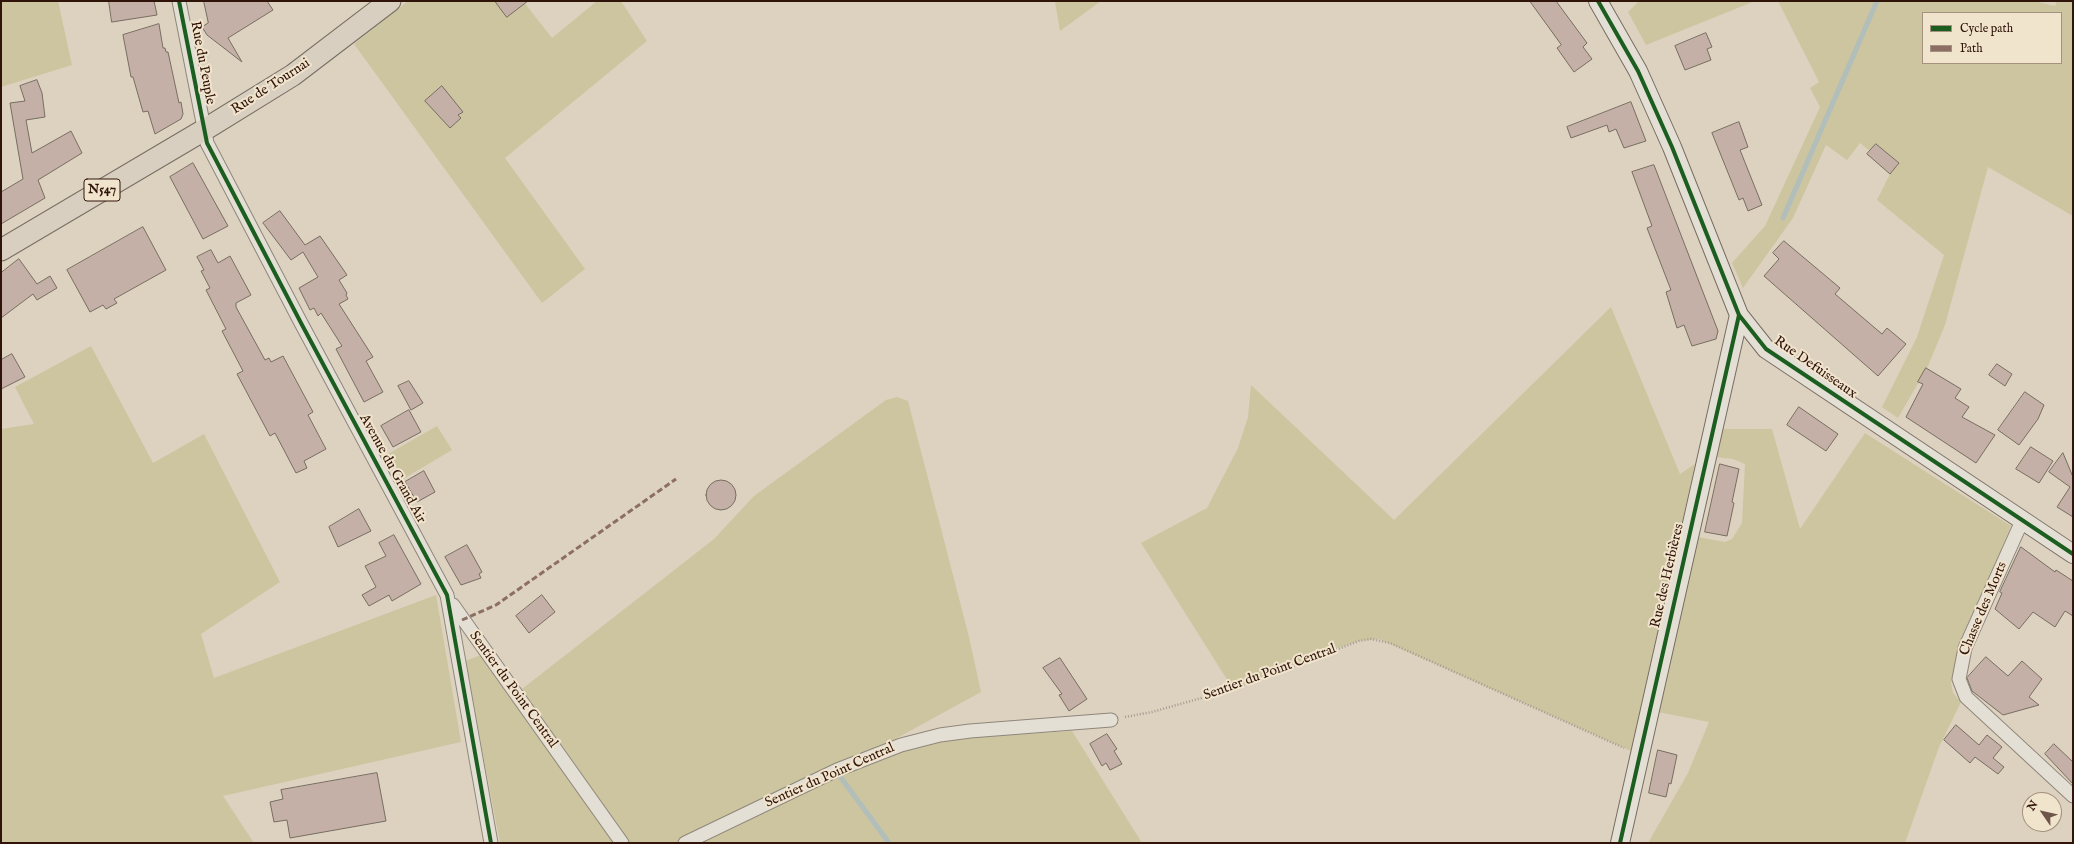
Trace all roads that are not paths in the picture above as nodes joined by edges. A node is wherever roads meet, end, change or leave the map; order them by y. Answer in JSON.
{"nodes":[{"id":1,"x":179,"y":1,"type":"edge"},
{"id":2,"x":390,"y":1,"type":"edge"},
{"id":3,"x":1598,"y":1,"type":"edge"},
{"id":4,"x":204,"y":130,"type":"junction"},
{"id":5,"x":1,"y":250,"type":"edge"},
{"id":6,"x":1739,"y":315,"type":"junction"},
{"id":7,"x":2022,"y":521,"type":"junction"},
{"id":8,"x":2073,"y":554,"type":"edge"},
{"id":9,"x":447,"y":595,"type":"junction"},
{"id":10,"x":1111,"y":720,"type":"road end"},
{"id":11,"x":2073,"y":796,"type":"edge"},
{"id":12,"x":491,"y":843,"type":"edge"},
{"id":13,"x":622,"y":843,"type":"edge"},
{"id":14,"x":684,"y":843,"type":"edge"},
{"id":15,"x":1620,"y":843,"type":"edge"}],
"edges":[{"from":1,"to":4,"type":"street","name":"Rue du Peuple"},
{"from":2,"to":4,"type":"main road","name":"Rue de Tournai","number":"N547"},
{"from":3,"to":6,"type":"street","name":"Rue Defuisseaux"},
{"from":4,"to":5,"type":"main road","name":"Rue de Tournai","number":"N547"},
{"from":4,"to":9,"type":"street","name":"Avenue du Grand Air"},
{"from":6,"to":7,"type":"street","name":"Rue Defuisseaux"},
{"from":6,"to":15,"type":"street","name":"Rue des Herbières"},
{"from":7,"to":8,"type":"street","name":"Rue Defuisseaux"},
{"from":7,"to":11,"type":"street","name":"Chasse des Morts"},
{"from":9,"to":12,"type":"street","name":"Avenue du Grand Air"},
{"from":9,"to":13,"type":"street","name":"Sentier du Point Central"},
{"from":10,"to":14,"type":"street","name":"Sentier du Point Central"}]}
